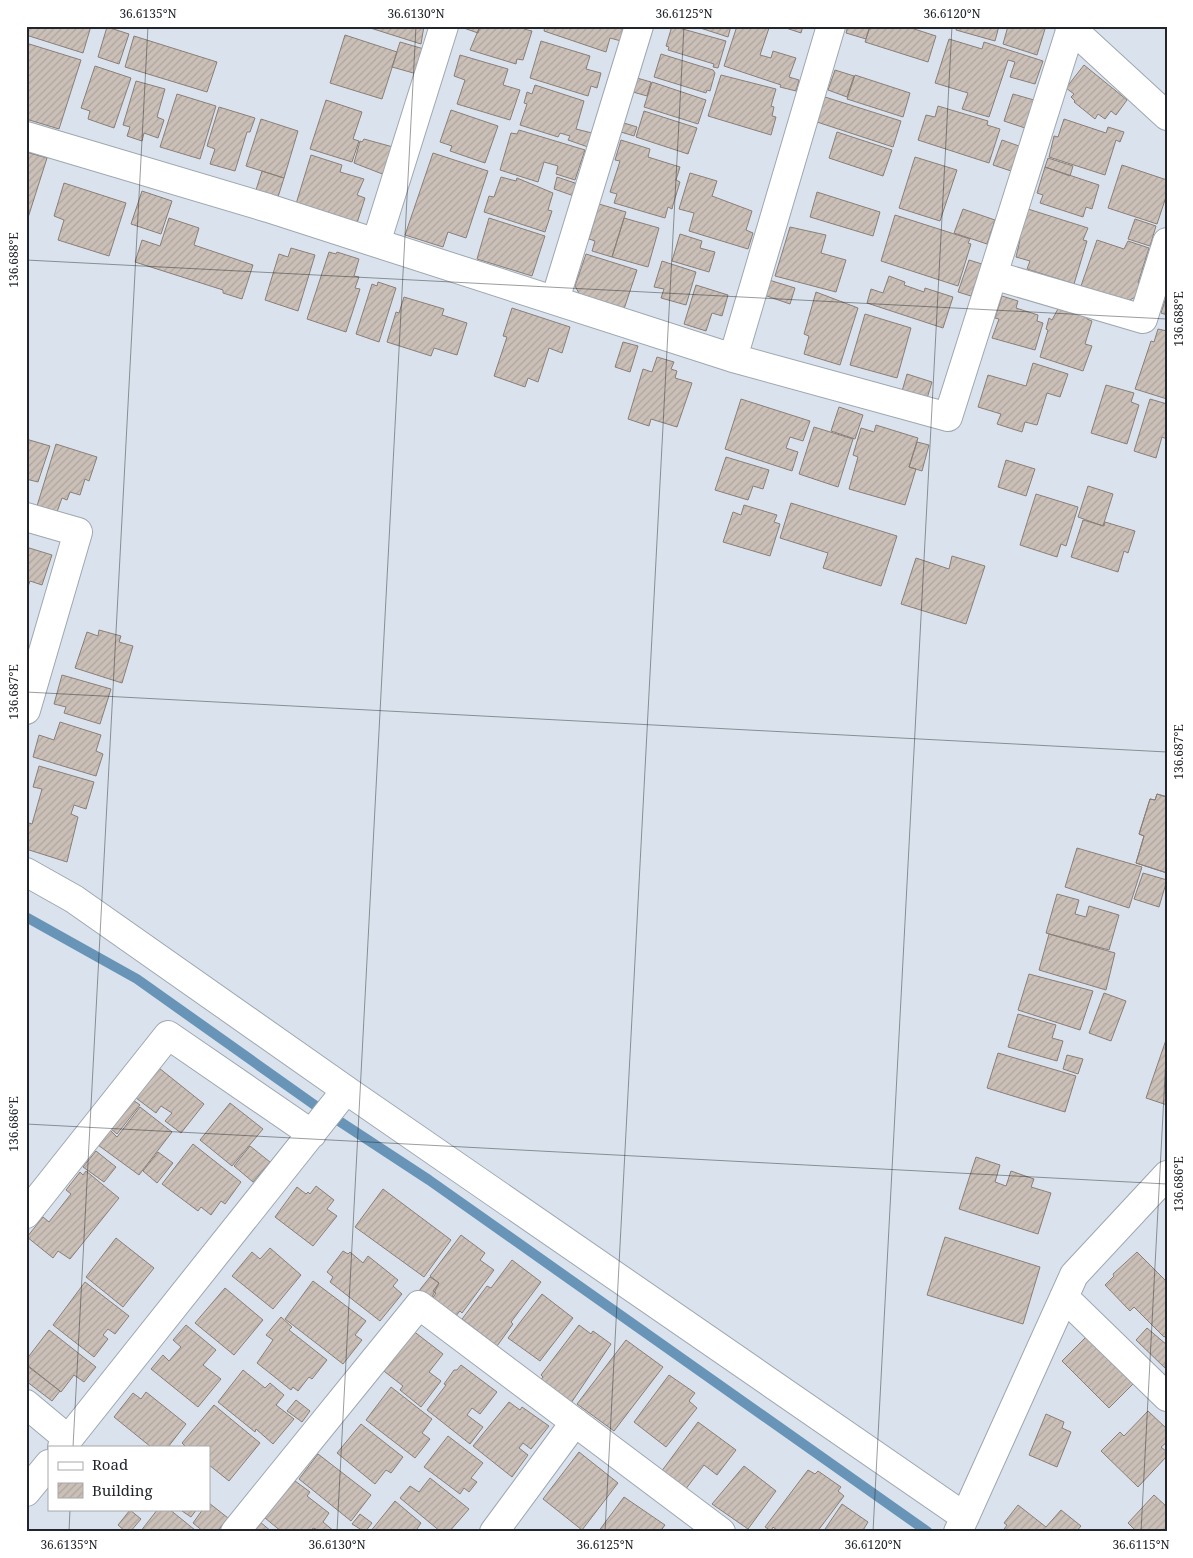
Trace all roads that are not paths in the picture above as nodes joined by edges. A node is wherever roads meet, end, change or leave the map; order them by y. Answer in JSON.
{"nodes":[{"id":1,"x":444,"y":26,"type":"edge"},
{"id":2,"x":639,"y":26,"type":"edge"},
{"id":3,"x":831,"y":26,"type":"edge"},
{"id":4,"x":1070,"y":27,"type":"edge"},
{"id":5,"x":1167,"y":116,"type":"edge"},
{"id":6,"x":26,"y":136,"type":"edge"},
{"id":7,"x":1167,"y":242,"type":"edge"},
{"id":8,"x":376,"y":243,"type":"junction"},
{"id":9,"x":993,"y":275,"type":"junction"},
{"id":10,"x":555,"y":300,"type":"junction"},
{"id":11,"x":733,"y":358,"type":"junction"},
{"id":12,"x":26,"y":517,"type":"edge"},
{"id":13,"x":26,"y":710,"type":"edge"},
{"id":14,"x":26,"y":872,"type":"edge"},
{"id":15,"x":346,"y":1090,"type":"junction"},
{"id":16,"x":312,"y":1134,"type":"junction"},
{"id":17,"x":1167,"y":1175,"type":"edge"},
{"id":18,"x":26,"y":1214,"type":"edge"},
{"id":19,"x":1064,"y":1297,"type":"junction"},
{"id":20,"x":1167,"y":1397,"type":"edge"},
{"id":21,"x":26,"y":1404,"type":"edge"},
{"id":22,"x":575,"y":1422,"type":"junction"},
{"id":23,"x":65,"y":1443,"type":"edge"},
{"id":24,"x":48,"y":1465,"type":"edge"},
{"id":25,"x":26,"y":1492,"type":"edge"},
{"id":26,"x":961,"y":1524,"type":"edge"},
{"id":27,"x":234,"y":1532,"type":"edge"},
{"id":28,"x":494,"y":1532,"type":"edge"},
{"id":29,"x":721,"y":1532,"type":"edge"}],
"edges":[{"from":1,"to":8,"type":"street"},
{"from":2,"to":10,"type":"street"},
{"from":3,"to":11,"type":"street"},
{"from":4,"to":5,"type":"street"},
{"from":4,"to":9,"type":"street"},
{"from":6,"to":8,"type":"street"},
{"from":7,"to":9,"type":"street"},
{"from":8,"to":10,"type":"street"},
{"from":9,"to":11,"type":"street"},
{"from":10,"to":11,"type":"street"},
{"from":12,"to":13,"type":"street"},
{"from":14,"to":15,"type":"street"},
{"from":15,"to":16,"type":"street"},
{"from":15,"to":26,"type":"street"},
{"from":16,"to":18,"type":"street"},
{"from":16,"to":23,"type":"street"},
{"from":17,"to":19,"type":"street"},
{"from":19,"to":20,"type":"street"},
{"from":19,"to":26,"type":"street"},
{"from":21,"to":23,"type":"street"},
{"from":22,"to":27,"type":"street"},
{"from":22,"to":28,"type":"street"},
{"from":22,"to":29,"type":"street"},
{"from":24,"to":25,"type":"street"}]}
